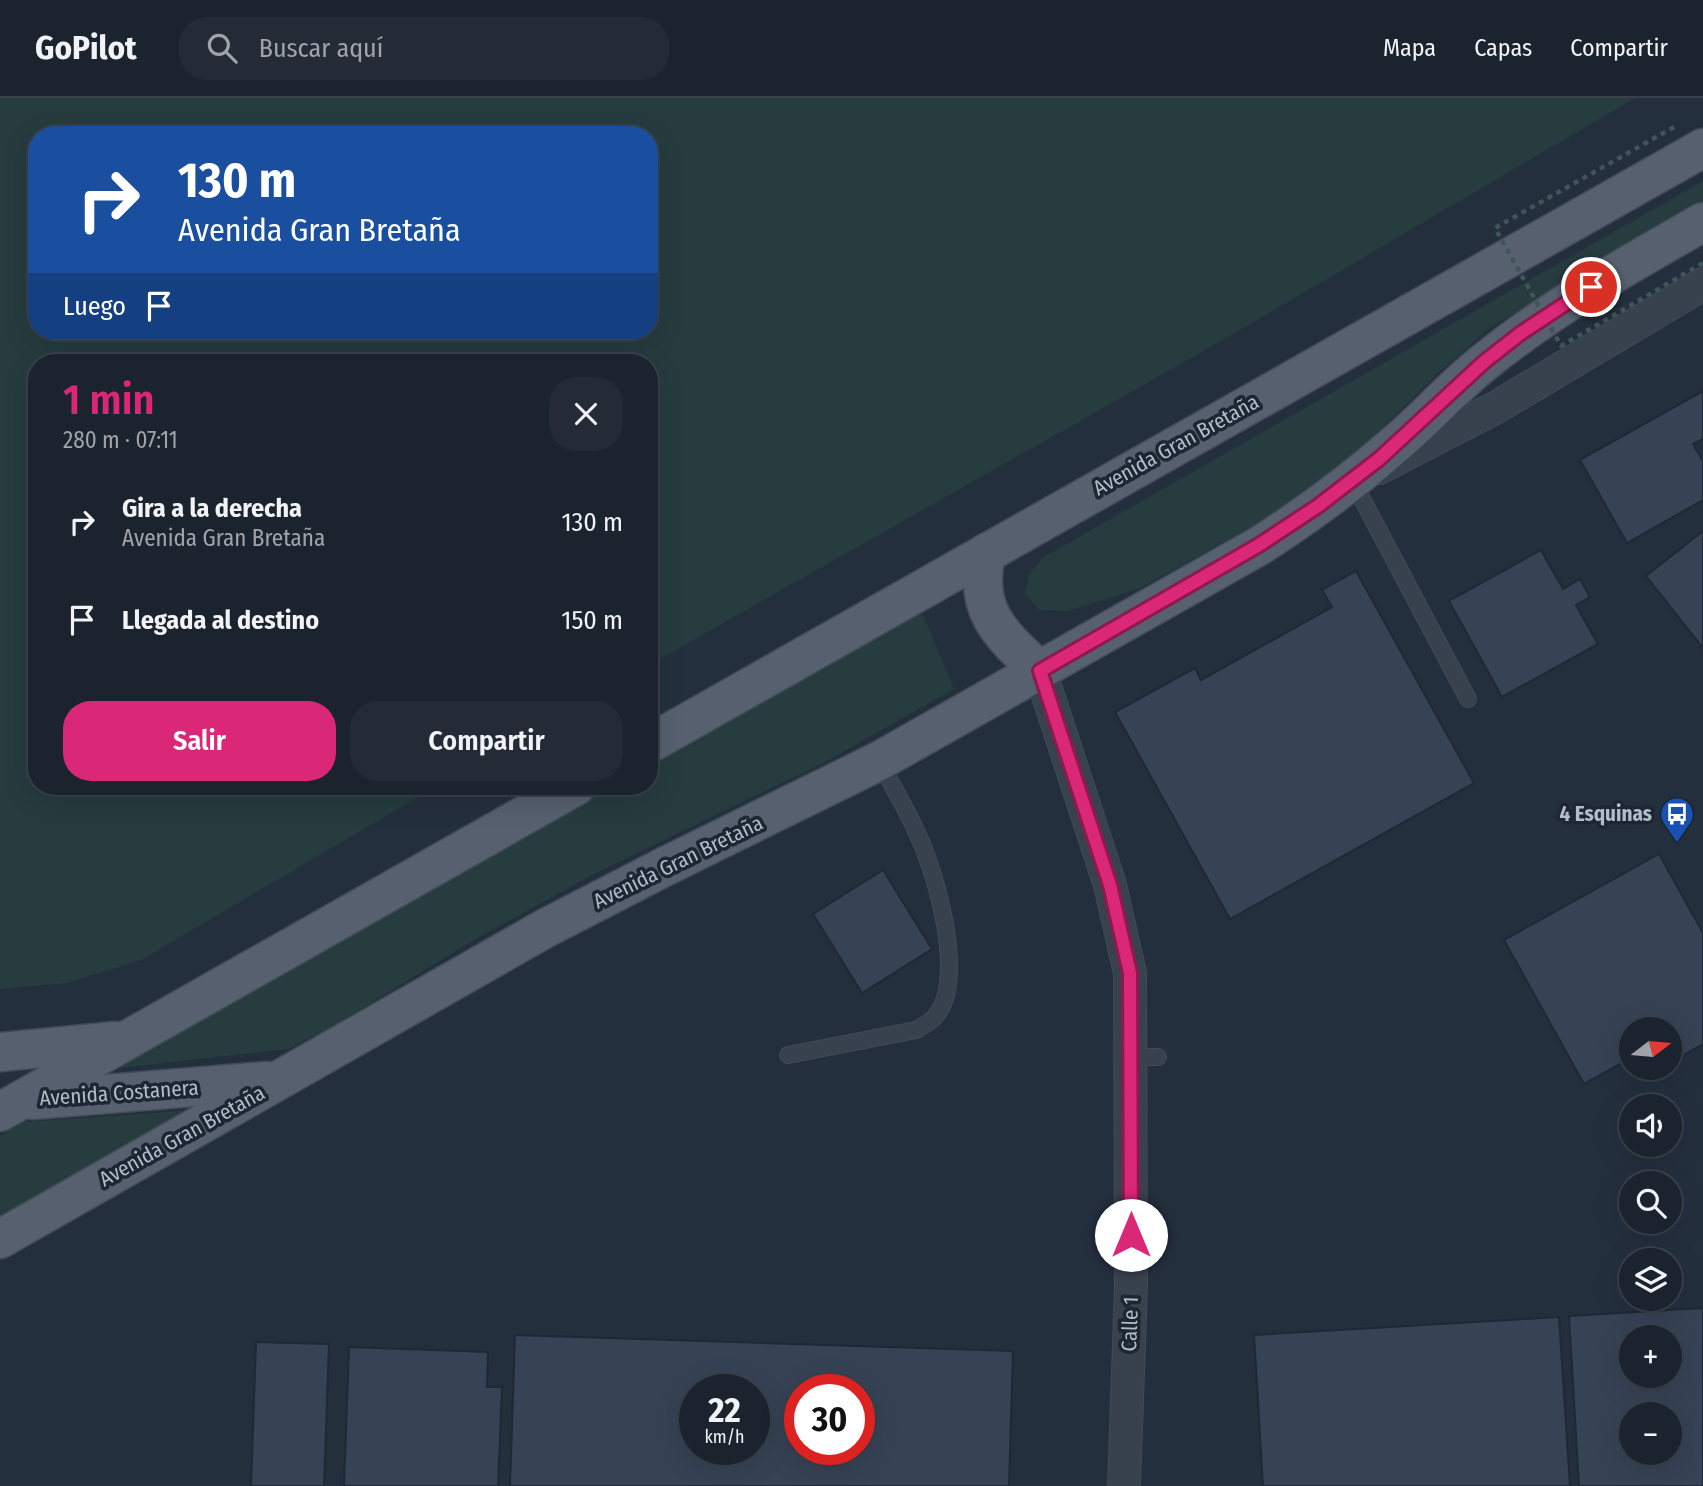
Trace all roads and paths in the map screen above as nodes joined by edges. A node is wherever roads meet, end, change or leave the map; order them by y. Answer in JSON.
{"nodes":[{"id":1,"x":1689,"y":137,"type":"edge"},
{"id":2,"x":1703,"y":222,"type":"edge"},
{"id":3,"x":1703,"y":263,"type":"edge"},
{"id":4,"x":1703,"y":284,"type":"edge"},
{"id":5,"x":1352,"y":480,"type":"junction"},
{"id":6,"x":986,"y":553,"type":"junction"},
{"id":7,"x":1040,"y":671,"type":"junction"},
{"id":8,"x":1468,"y":699,"type":"dead end"},
{"id":9,"x":658,"y":739,"type":"edge"},
{"id":10,"x":879,"y":761,"type":"junction"},
{"id":11,"x":560,"y":795,"type":"edge"},
{"id":12,"x":131,"y":1039,"type":"junction"},
{"id":13,"x":0,"y":1052,"type":"edge"},
{"id":14,"x":788,"y":1055,"type":"dead end"},
{"id":15,"x":280,"y":1080,"type":"junction"},
{"id":16,"x":7,"y":1105,"type":"edge"},
{"id":17,"x":0,"y":1239,"type":"edge"},
{"id":18,"x":1124,"y":1486,"type":"edge"}],
"edges":[{"from":1,"to":3,"type":"path","bridge":true},
{"from":1,"to":6,"type":"main road","name":"Avenida Gran Bretaña"},
{"from":2,"to":5,"type":"main road","name":"Avenida Gran Bretaña"},
{"from":4,"to":5,"type":"street","name":"Avenida Gran Bretaña"},
{"from":5,"to":7,"type":"main road","name":"Avenida Gran Bretaña"},
{"from":5,"to":8,"type":"lane"},
{"from":6,"to":7,"type":"main road"},
{"from":6,"to":9,"type":"main road","name":"Avenida Gran Bretaña"},
{"from":7,"to":10,"type":"main road","name":"Avenida Gran Bretaña"},
{"from":7,"to":18,"type":"street","name":"Calle 1"},
{"from":10,"to":14,"type":"lane"},
{"from":10,"to":15,"type":"main road","name":"Avenida Gran Bretaña"},
{"from":11,"to":12,"type":"main road"},
{"from":12,"to":13,"type":"main road"},
{"from":12,"to":16,"type":"main road"},
{"from":15,"to":16,"type":"main road","name":"Avenida Costanera"},
{"from":15,"to":17,"type":"main road","name":"Avenida Gran Bretaña"}]}
